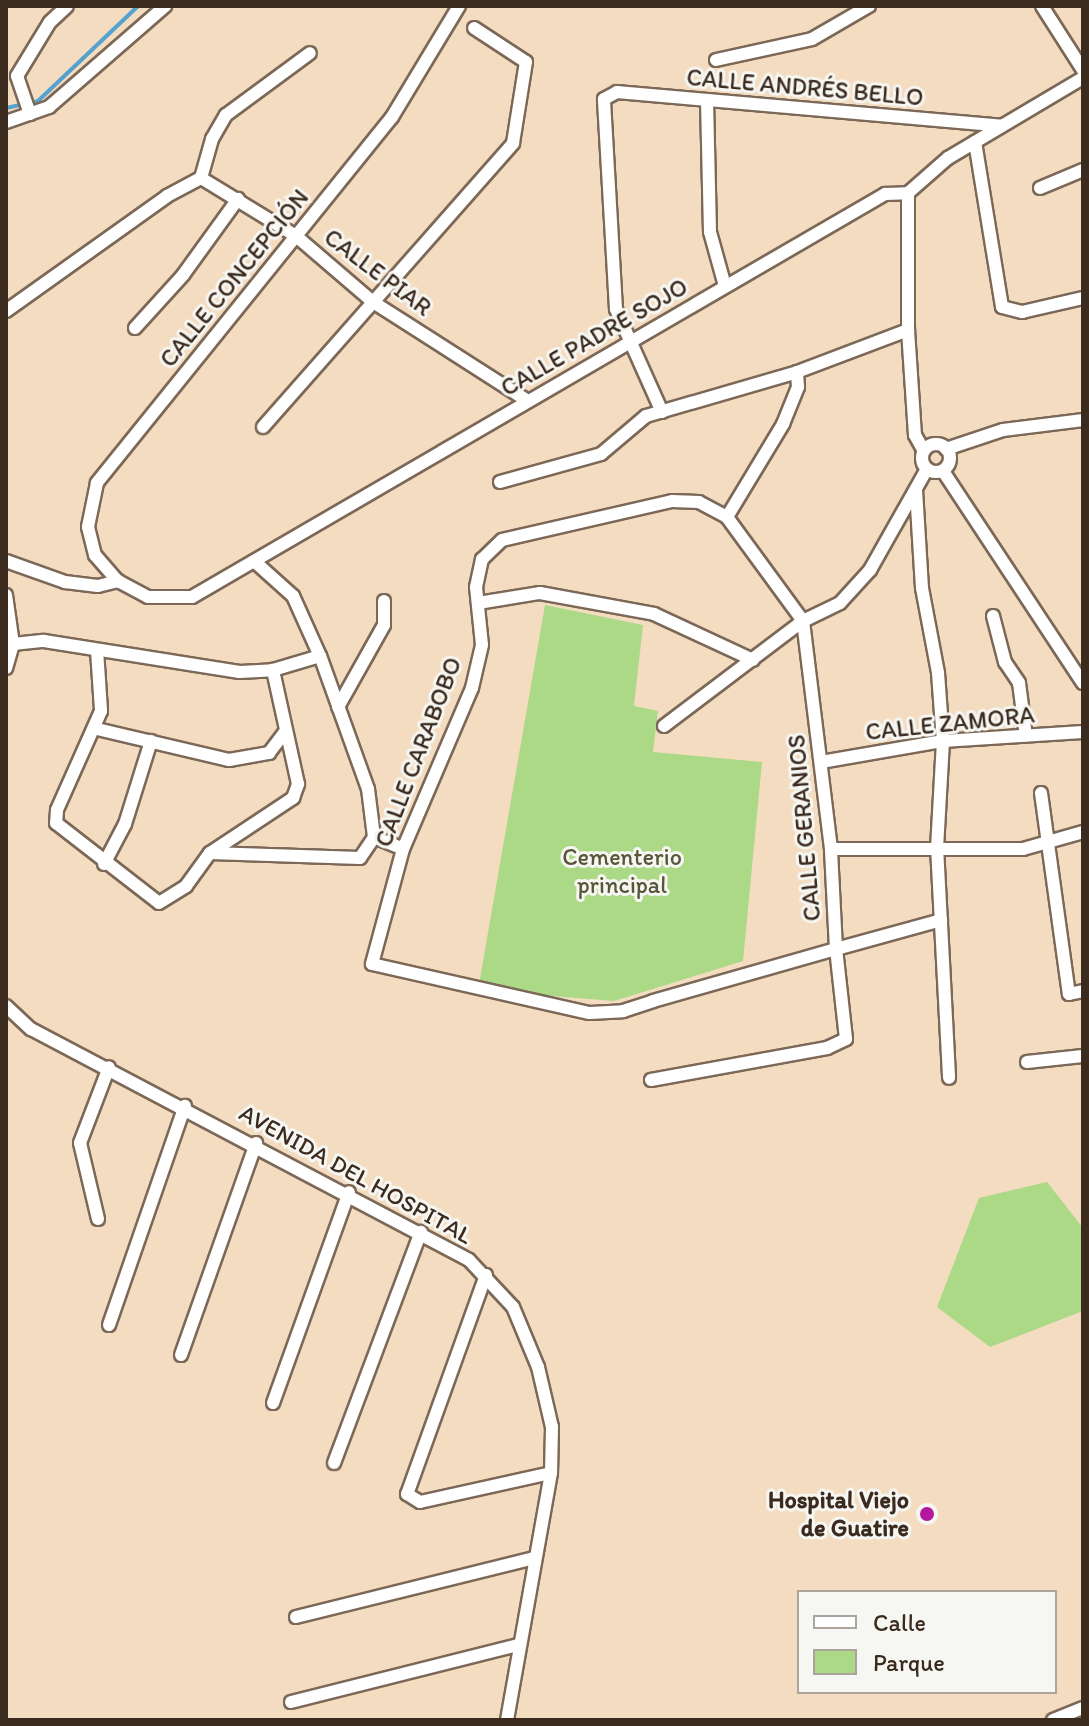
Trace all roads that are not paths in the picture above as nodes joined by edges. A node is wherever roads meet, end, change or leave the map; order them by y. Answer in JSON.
{"nodes":[{"id":1,"x":67,"y":6,"type":"edge"},
{"id":2,"x":165,"y":6,"type":"edge"},
{"id":3,"x":459,"y":6,"type":"edge"},
{"id":4,"x":869,"y":6,"type":"edge"},
{"id":5,"x":1042,"y":6,"type":"edge"},
{"id":6,"x":474,"y":28,"type":"dead end"},
{"id":7,"x":310,"y":53,"type":"dead end"},
{"id":8,"x":716,"y":60,"type":"dead end"},
{"id":9,"x":1083,"y":70,"type":"edge"},
{"id":10,"x":1083,"y":78,"type":"edge"},
{"id":11,"x":707,"y":100,"type":"junction"},
{"id":12,"x":29,"y":113,"type":"junction"},
{"id":13,"x":6,"y":122,"type":"edge"},
{"id":14,"x":1002,"y":126,"type":"junction"},
{"id":15,"x":975,"y":142,"type":"junction"},
{"id":16,"x":1080,"y":171,"type":"edge"},
{"id":17,"x":201,"y":178,"type":"junction"},
{"id":18,"x":1040,"y":188,"type":"dead end"},
{"id":19,"x":908,"y":193,"type":"junction"},
{"id":20,"x":238,"y":199,"type":"junction"},
{"id":21,"x":296,"y":236,"type":"junction"},
{"id":22,"x":725,"y":286,"type":"junction"},
{"id":23,"x":1083,"y":298,"type":"edge"},
{"id":24,"x":373,"y":302,"type":"junction"},
{"id":25,"x":6,"y":311,"type":"edge"},
{"id":26,"x":135,"y":328,"type":"dead end"},
{"id":27,"x":908,"y":330,"type":"junction"},
{"id":28,"x":627,"y":343,"type":"junction"},
{"id":29,"x":797,"y":372,"type":"junction"},
{"id":30,"x":528,"y":401,"type":"junction"},
{"id":31,"x":662,"y":412,"type":"junction"},
{"id":32,"x":1083,"y":420,"type":"edge"},
{"id":33,"x":263,"y":427,"type":"dead end"},
{"id":34,"x":946,"y":449,"type":"junction"},
{"id":35,"x":924,"y":451,"type":"junction"},
{"id":36,"x":927,"y":469,"type":"junction"},
{"id":37,"x":943,"y":471,"type":"junction"},
{"id":38,"x":500,"y":482,"type":"dead end"},
{"id":39,"x":916,"y":490,"type":"junction"},
{"id":40,"x":727,"y":517,"type":"junction"},
{"id":41,"x":6,"y":561,"type":"edge"},
{"id":42,"x":254,"y":561,"type":"junction"},
{"id":43,"x":118,"y":581,"type":"junction"},
{"id":44,"x":6,"y":595,"type":"edge"},
{"id":45,"x":384,"y":601,"type":"dead end"},
{"id":46,"x":478,"y":603,"type":"junction"},
{"id":47,"x":993,"y":616,"type":"dead end"},
{"id":48,"x":803,"y":621,"type":"junction"},
{"id":49,"x":13,"y":644,"type":"junction"},
{"id":50,"x":97,"y":650,"type":"junction"},
{"id":51,"x":1083,"y":652,"type":"edge"},
{"id":52,"x":320,"y":656,"type":"junction"},
{"id":53,"x":753,"y":660,"type":"junction"},
{"id":54,"x":1074,"y":665,"type":"junction"},
{"id":55,"x":6,"y":668,"type":"edge"},
{"id":56,"x":273,"y":670,"type":"junction"},
{"id":57,"x":1083,"y":683,"type":"edge"},
{"id":58,"x":338,"y":707,"type":"junction"},
{"id":59,"x":664,"y":726,"type":"dead end"},
{"id":60,"x":97,"y":729,"type":"junction"},
{"id":61,"x":1083,"y":732,"type":"edge"},
{"id":62,"x":284,"y":733,"type":"junction"},
{"id":63,"x":1026,"y":736,"type":"junction"},
{"id":64,"x":151,"y":741,"type":"junction"},
{"id":65,"x":943,"y":741,"type":"junction"},
{"id":66,"x":821,"y":762,"type":"junction"},
{"id":67,"x":1041,"y":793,"type":"dead end"},
{"id":68,"x":1083,"y":832,"type":"edge"},
{"id":69,"x":374,"y":837,"type":"junction"},
{"id":70,"x":1048,"y":844,"type":"junction"},
{"id":71,"x":937,"y":847,"type":"junction"},
{"id":72,"x":403,"y":849,"type":"junction"},
{"id":73,"x":831,"y":849,"type":"junction"},
{"id":74,"x":210,"y":853,"type":"junction"},
{"id":75,"x":104,"y":864,"type":"junction"},
{"id":76,"x":941,"y":920,"type":"junction"},
{"id":77,"x":836,"y":949,"type":"junction"},
{"id":78,"x":1083,"y":991,"type":"edge"},
{"id":79,"x":6,"y":1006,"type":"edge"},
{"id":80,"x":1083,"y":1056,"type":"edge"},
{"id":81,"x":1027,"y":1062,"type":"dead end"},
{"id":82,"x":109,"y":1067,"type":"junction"},
{"id":83,"x":949,"y":1078,"type":"dead end"},
{"id":84,"x":651,"y":1080,"type":"dead end"},
{"id":85,"x":185,"y":1106,"type":"junction"},
{"id":86,"x":256,"y":1143,"type":"junction"},
{"id":87,"x":349,"y":1192,"type":"junction"},
{"id":88,"x":98,"y":1219,"type":"dead end"},
{"id":89,"x":421,"y":1232,"type":"junction"},
{"id":90,"x":486,"y":1275,"type":"junction"},
{"id":91,"x":109,"y":1325,"type":"dead end"},
{"id":92,"x":181,"y":1355,"type":"dead end"},
{"id":93,"x":273,"y":1403,"type":"dead end"},
{"id":94,"x":334,"y":1463,"type":"dead end"},
{"id":95,"x":551,"y":1473,"type":"junction"},
{"id":96,"x":535,"y":1558,"type":"junction"},
{"id":97,"x":296,"y":1617,"type":"dead end"},
{"id":98,"x":518,"y":1645,"type":"junction"},
{"id":99,"x":291,"y":1702,"type":"dead end"},
{"id":100,"x":1083,"y":1708,"type":"edge"},
{"id":101,"x":507,"y":1720,"type":"edge"},
{"id":102,"x":1053,"y":1720,"type":"edge"}],
"edges":[{"from":1,"to":12,"type":"street"},
{"from":2,"to":12,"type":"street"},
{"from":3,"to":21,"type":"street","name":"CALLE CONCEPCIÓN"},
{"from":4,"to":8,"type":"street"},
{"from":5,"to":9,"type":"street"},
{"from":6,"to":24,"type":"street"},
{"from":7,"to":17,"type":"street"},
{"from":10,"to":14,"type":"street","name":"CALLE PADRE SOJO"},
{"from":11,"to":14,"type":"street","name":"CALLE ANDRÉS BELLO"},
{"from":11,"to":22,"type":"street"},
{"from":11,"to":28,"type":"street","name":"CALLE ANDRÉS BELLO"},
{"from":12,"to":13,"type":"street"},
{"from":14,"to":15,"type":"street","name":"CALLE PADRE SOJO"},
{"from":15,"to":19,"type":"street","name":"CALLE PADRE SOJO"},
{"from":15,"to":23,"type":"street"},
{"from":16,"to":18,"type":"street"},
{"from":17,"to":20,"type":"street","name":"CALLE PIAR"},
{"from":17,"to":25,"type":"street"},
{"from":19,"to":22,"type":"street","name":"CALLE PADRE SOJO"},
{"from":19,"to":27,"type":"street"},
{"from":20,"to":21,"type":"street","name":"CALLE PIAR"},
{"from":20,"to":26,"type":"street"},
{"from":21,"to":24,"type":"street","name":"CALLE PIAR"},
{"from":21,"to":43,"type":"street","name":"CALLE CONCEPCIÓN"},
{"from":22,"to":28,"type":"street","name":"CALLE PADRE SOJO"},
{"from":24,"to":30,"type":"street","name":"CALLE PIAR"},
{"from":24,"to":33,"type":"street"},
{"from":27,"to":29,"type":"street"},
{"from":27,"to":35,"type":"street"},
{"from":28,"to":30,"type":"street","name":"CALLE PADRE SOJO"},
{"from":28,"to":31,"type":"street"},
{"from":29,"to":31,"type":"street"},
{"from":29,"to":40,"type":"street"},
{"from":30,"to":42,"type":"street","name":"CALLE PADRE SOJO"},
{"from":31,"to":38,"type":"street"},
{"from":32,"to":34,"type":"street"},
{"from":34,"to":35,"type":"street"},
{"from":34,"to":37,"type":"street"},
{"from":35,"to":36,"type":"street"},
{"from":36,"to":37,"type":"street"},
{"from":36,"to":39,"type":"street"},
{"from":37,"to":54,"type":"street"},
{"from":39,"to":48,"type":"street"},
{"from":39,"to":65,"type":"street"},
{"from":40,"to":46,"type":"street","name":"CALLE CARABOBO"},
{"from":40,"to":48,"type":"street"},
{"from":41,"to":43,"type":"street"},
{"from":42,"to":43,"type":"street","name":"CALLE PADRE SOJO"},
{"from":42,"to":52,"type":"street"},
{"from":44,"to":49,"type":"street"},
{"from":45,"to":58,"type":"street"},
{"from":46,"to":53,"type":"street"},
{"from":46,"to":72,"type":"street","name":"CALLE CARABOBO"},
{"from":47,"to":63,"type":"street"},
{"from":48,"to":53,"type":"street"},
{"from":48,"to":66,"type":"street","name":"CALLE GERANIOS"},
{"from":49,"to":50,"type":"street"},
{"from":49,"to":55,"type":"street"},
{"from":50,"to":56,"type":"street"},
{"from":50,"to":60,"type":"street"},
{"from":51,"to":54,"type":"street"},
{"from":52,"to":56,"type":"street"},
{"from":52,"to":58,"type":"street"},
{"from":53,"to":59,"type":"street"},
{"from":54,"to":57,"type":"street"},
{"from":56,"to":62,"type":"street"},
{"from":58,"to":69,"type":"street"},
{"from":60,"to":64,"type":"street"},
{"from":60,"to":75,"type":"street"},
{"from":61,"to":63,"type":"street","name":"CALLE ZAMORA"},
{"from":62,"to":64,"type":"street"},
{"from":62,"to":74,"type":"street"},
{"from":63,"to":65,"type":"street","name":"CALLE ZAMORA"},
{"from":64,"to":75,"type":"street"},
{"from":65,"to":66,"type":"street","name":"CALLE ZAMORA"},
{"from":65,"to":71,"type":"street"},
{"from":66,"to":73,"type":"street","name":"CALLE GERANIOS"},
{"from":67,"to":70,"type":"street"},
{"from":68,"to":70,"type":"street"},
{"from":69,"to":72,"type":"street"},
{"from":69,"to":74,"type":"street"},
{"from":70,"to":71,"type":"street"},
{"from":70,"to":78,"type":"street"},
{"from":71,"to":73,"type":"street"},
{"from":71,"to":76,"type":"street"},
{"from":72,"to":77,"type":"street","name":"CALLE CARABOBO"},
{"from":73,"to":77,"type":"street","name":"CALLE GERANIOS"},
{"from":74,"to":75,"type":"street"},
{"from":76,"to":77,"type":"street"},
{"from":76,"to":83,"type":"street"},
{"from":77,"to":84,"type":"street","name":"CALLE GERANIOS"},
{"from":79,"to":82,"type":"street","name":"AVENIDA DEL HOSPITAL"},
{"from":80,"to":81,"type":"street"},
{"from":82,"to":85,"type":"street","name":"AVENIDA DEL HOSPITAL"},
{"from":82,"to":88,"type":"street"},
{"from":85,"to":86,"type":"street","name":"AVENIDA DEL HOSPITAL"},
{"from":85,"to":91,"type":"street"},
{"from":86,"to":87,"type":"street","name":"AVENIDA DEL HOSPITAL"},
{"from":86,"to":92,"type":"street"},
{"from":87,"to":89,"type":"street","name":"AVENIDA DEL HOSPITAL"},
{"from":87,"to":93,"type":"street"},
{"from":89,"to":90,"type":"street","name":"AVENIDA DEL HOSPITAL"},
{"from":89,"to":94,"type":"street"},
{"from":90,"to":95,"type":"street","name":"AVENIDA DEL HOSPITAL"},
{"from":90,"to":95,"type":"street"},
{"from":95,"to":96,"type":"street","name":"AVENIDA DEL HOSPITAL"},
{"from":96,"to":97,"type":"street"},
{"from":96,"to":98,"type":"street","name":"AVENIDA DEL HOSPITAL"},
{"from":98,"to":99,"type":"street"},
{"from":98,"to":101,"type":"street","name":"AVENIDA DEL HOSPITAL"},
{"from":100,"to":102,"type":"street"}]}
